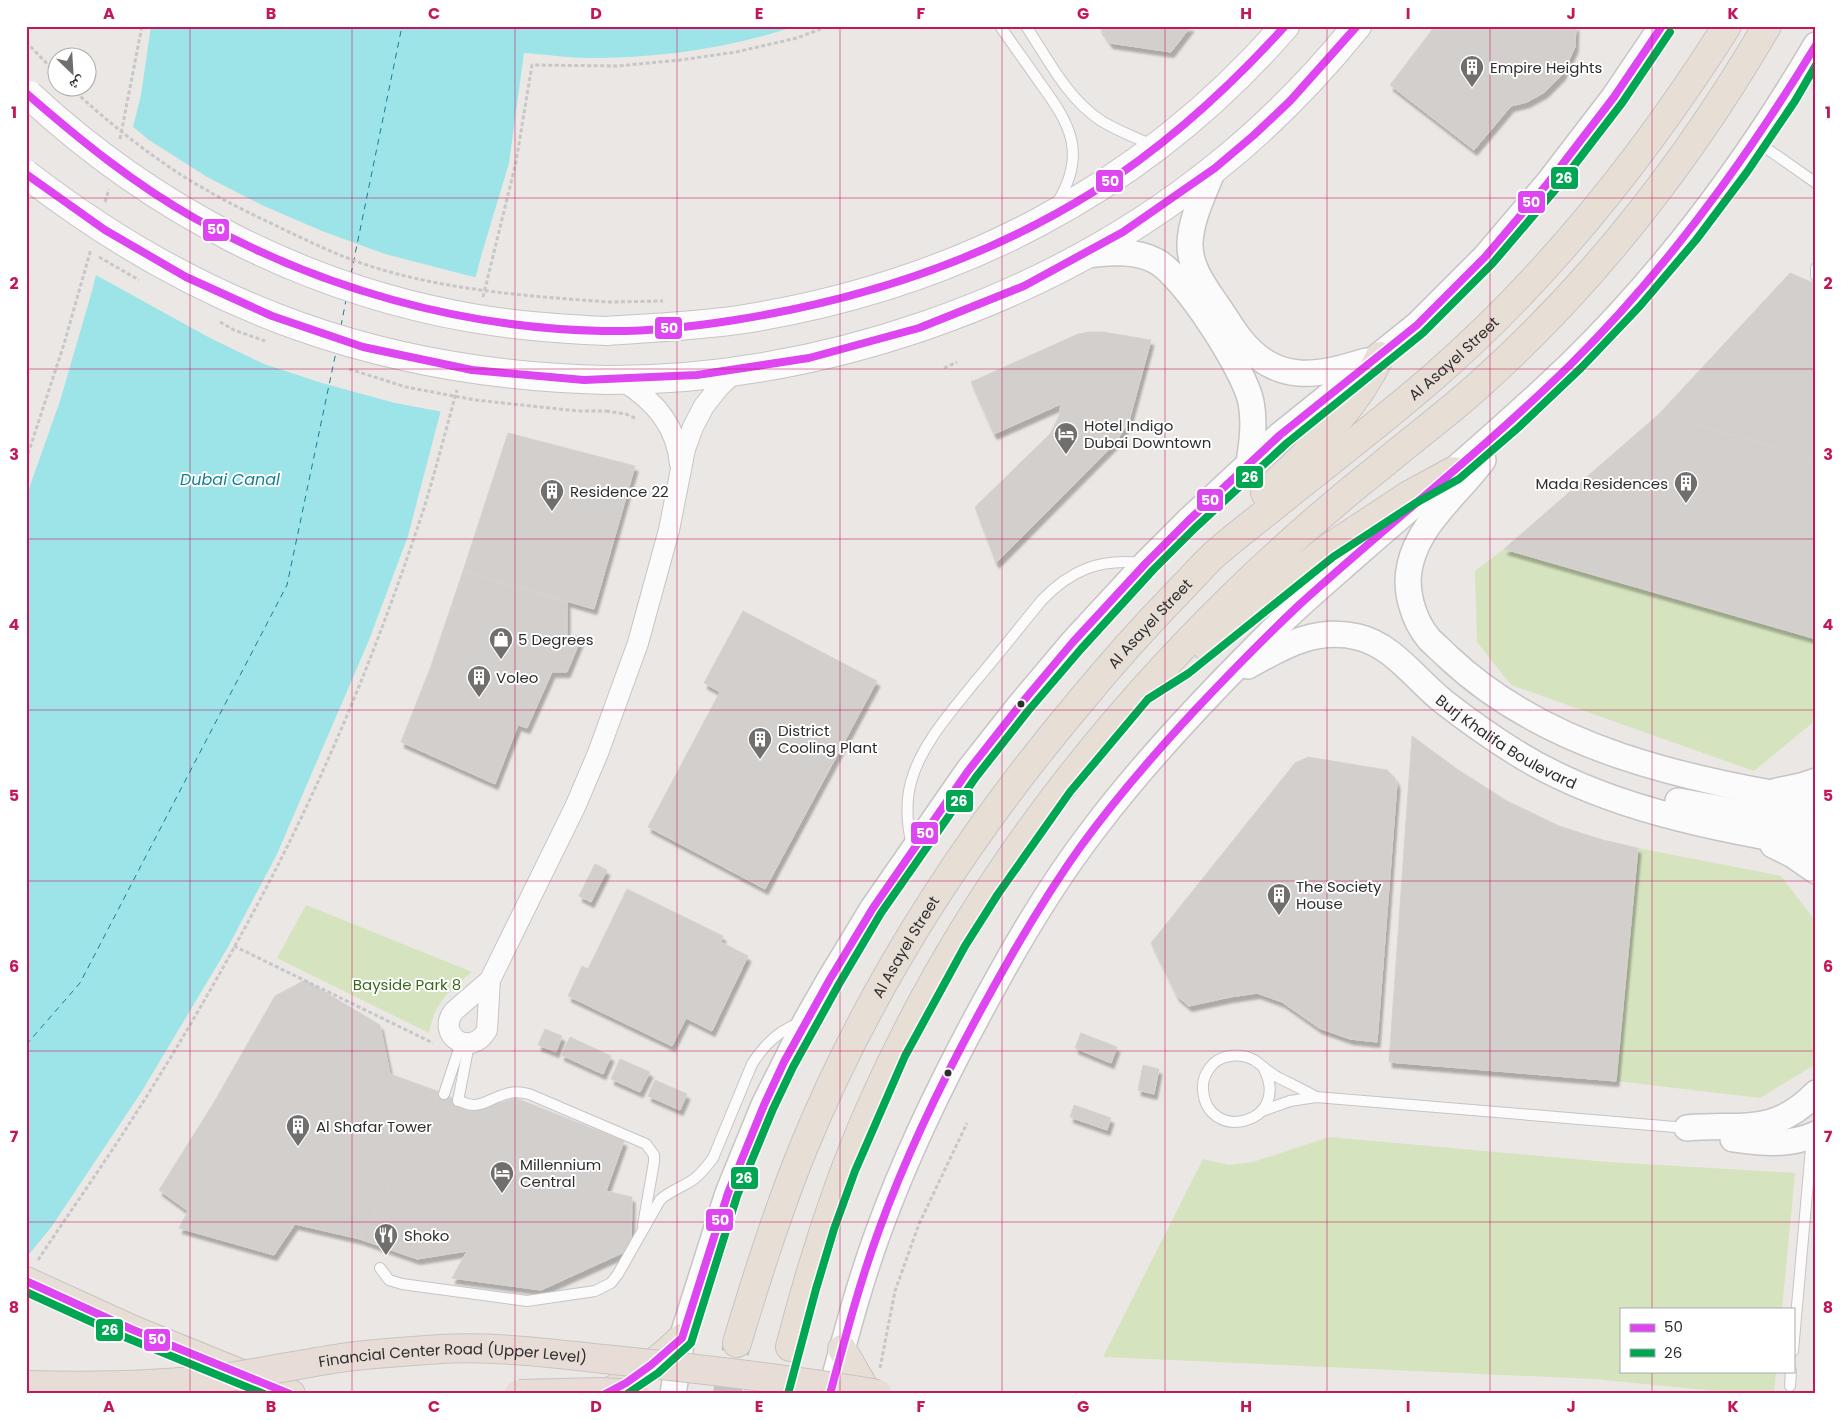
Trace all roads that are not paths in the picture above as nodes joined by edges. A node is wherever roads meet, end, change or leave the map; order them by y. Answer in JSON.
{"nodes":[{"id":1,"x":1000,"y":26,"type":"edge"},
{"id":2,"x":1026,"y":26,"type":"edge"},
{"id":3,"x":1285,"y":26,"type":"edge"},
{"id":4,"x":1357,"y":26,"type":"edge"},
{"id":5,"x":1662,"y":26,"type":"edge"},
{"id":6,"x":1728,"y":26,"type":"edge"},
{"id":7,"x":1767,"y":26,"type":"edge"},
{"id":8,"x":1816,"y":45,"type":"edge"},
{"id":9,"x":28,"y":94,"type":"edge"},
{"id":10,"x":1756,"y":141,"type":"junction"},
{"id":11,"x":1155,"y":147,"type":"junction"},
{"id":12,"x":1213,"y":170,"type":"junction"},
{"id":13,"x":26,"y":174,"type":"edge"},
{"id":14,"x":1816,"y":183,"type":"edge"},
{"id":15,"x":1039,"y":223,"type":"junction"},
{"id":16,"x":1085,"y":255,"type":"junction"},
{"id":17,"x":1816,"y":268,"type":"edge"},
{"id":18,"x":1816,"y":276,"type":"edge"},
{"id":19,"x":1380,"y":356,"type":"junction"},
{"id":20,"x":736,"y":371,"type":"junction"},
{"id":21,"x":615,"y":380,"type":"junction"},
{"id":22,"x":1512,"y":420,"type":"junction"},
{"id":23,"x":1249,"y":463,"type":"junction"},
{"id":24,"x":1453,"y":471,"type":"junction"},
{"id":25,"x":681,"y":472,"type":"junction"},
{"id":26,"x":1215,"y":554,"type":"junction"},
{"id":27,"x":1146,"y":563,"type":"junction"},
{"id":28,"x":1223,"y":682,"type":"junction"},
{"id":29,"x":1141,"y":691,"type":"junction"},
{"id":30,"x":1816,"y":781,"type":"edge"},
{"id":31,"x":1763,"y":792,"type":"junction"},
{"id":32,"x":1598,"y":793,"type":"junction"},
{"id":33,"x":1816,"y":802,"type":"edge"},
{"id":34,"x":1816,"y":826,"type":"edge"},
{"id":35,"x":1755,"y":835,"type":"junction"},
{"id":36,"x":1816,"y":846,"type":"edge"},
{"id":37,"x":912,"y":850,"type":"junction"},
{"id":38,"x":1816,"y":872,"type":"edge"},
{"id":39,"x":490,"y":980,"type":"junction"},
{"id":40,"x":806,"y":1020,"type":"junction"},
{"id":41,"x":465,"y":1043,"type":"junction"},
{"id":42,"x":1264,"y":1069,"type":"junction"},
{"id":43,"x":1816,"y":1093,"type":"edge"},
{"id":44,"x":444,"y":1094,"type":"dead end"},
{"id":45,"x":1316,"y":1097,"type":"junction"},
{"id":46,"x":1262,"y":1111,"type":"junction"},
{"id":47,"x":1687,"y":1128,"type":"junction"},
{"id":48,"x":1814,"y":1135,"type":"edge"},
{"id":49,"x":642,"y":1230,"type":"junction"},
{"id":50,"x":380,"y":1268,"type":"dead end"},
{"id":51,"x":30,"y":1274,"type":"edge"},
{"id":52,"x":682,"y":1338,"type":"junction"},
{"id":53,"x":1794,"y":1340,"type":"edge"},
{"id":54,"x":737,"y":1343,"type":"tunnel mouth"},
{"id":55,"x":790,"y":1347,"type":"tunnel mouth"},
{"id":56,"x":842,"y":1349,"type":"junction"},
{"id":57,"x":1792,"y":1372,"type":"edge"},
{"id":58,"x":26,"y":1385,"type":"edge"},
{"id":59,"x":1790,"y":1386,"type":"dead end"},
{"id":60,"x":875,"y":1388,"type":"edge"},
{"id":61,"x":291,"y":1394,"type":"edge"},
{"id":62,"x":519,"y":1394,"type":"edge"},
{"id":63,"x":604,"y":1394,"type":"edge"},
{"id":64,"x":635,"y":1394,"type":"edge"},
{"id":65,"x":673,"y":1394,"type":"edge"},
{"id":66,"x":830,"y":1394,"type":"edge"}],
"edges":[{"from":1,"to":15,"type":"lane"},
{"from":2,"to":11,"type":"lane"},
{"from":3,"to":11,"type":"main road"},
{"from":4,"to":12,"type":"main road"},
{"from":5,"to":19,"type":"street"},
{"from":6,"to":26,"type":"main road","name":"Al Asayel Street"},
{"from":7,"to":29,"type":"main road"},
{"from":8,"to":10,"type":"street"},
{"from":9,"to":15,"type":"main road","bridge":true},
{"from":10,"to":14,"type":"lane"},
{"from":10,"to":22,"type":"street"},
{"from":11,"to":15,"type":"main road"},
{"from":12,"to":16,"type":"main road"},
{"from":12,"to":19,"type":"street"},
{"from":13,"to":21,"type":"main road","bridge":true},
{"from":16,"to":20,"type":"main road"},
{"from":16,"to":23,"type":"street"},
{"from":17,"to":18,"type":"lane"},
{"from":19,"to":23,"type":"street"},
{"from":19,"to":26,"type":"main road"},
{"from":20,"to":21,"type":"main road"},
{"from":20,"to":25,"type":"street"},
{"from":21,"to":25,"type":"street"},
{"from":22,"to":24,"type":"street"},
{"from":22,"to":31,"type":"street"},
{"from":23,"to":27,"type":"street"},
{"from":24,"to":28,"type":"street"},
{"from":24,"to":29,"type":"main road"},
{"from":25,"to":39,"type":"street"},
{"from":26,"to":54,"type":"main road","name":"Al Asayel Street"},
{"from":27,"to":37,"type":"street"},
{"from":27,"to":37,"type":"lane"},
{"from":28,"to":32,"type":"street","name":"Burj Khalifa Boulevard"},
{"from":28,"to":56,"type":"street"},
{"from":29,"to":55,"type":"main road"},
{"from":30,"to":31,"type":"street"},
{"from":31,"to":33,"type":"street"},
{"from":32,"to":34,"type":"street"},
{"from":32,"to":35,"type":"street","name":"Burj Khalifa Boulevard"},
{"from":35,"to":36,"type":"street","name":"Burj Khalifa Boulevard"},
{"from":35,"to":38,"type":"street"},
{"from":37,"to":40,"type":"street"},
{"from":39,"to":41,"type":"street"},
{"from":39,"to":41,"type":"street"},
{"from":40,"to":49,"type":"lane"},
{"from":40,"to":52,"type":"street"},
{"from":41,"to":44,"type":"lane"},
{"from":41,"to":49,"type":"lane"},
{"from":42,"to":45,"type":"lane"},
{"from":42,"to":46,"type":"lane"},
{"from":42,"to":46,"type":"lane"},
{"from":43,"to":47,"type":"street"},
{"from":45,"to":46,"type":"lane"},
{"from":45,"to":47,"type":"lane"},
{"from":47,"to":48,"type":"street"},
{"from":48,"to":53,"type":"lane"},
{"from":49,"to":50,"type":"lane"},
{"from":51,"to":61,"type":"main road"},
{"from":52,"to":63,"type":"main road"},
{"from":52,"to":65,"type":"street"},
{"from":56,"to":60,"type":"main road"},
{"from":56,"to":66,"type":"street"},
{"from":57,"to":59,"type":"lane"},
{"from":58,"to":60,"type":"highway","name":"Financial Center Road (Upper Level)","bridge":true},
{"from":62,"to":64,"type":"highway","bridge":true}]}
